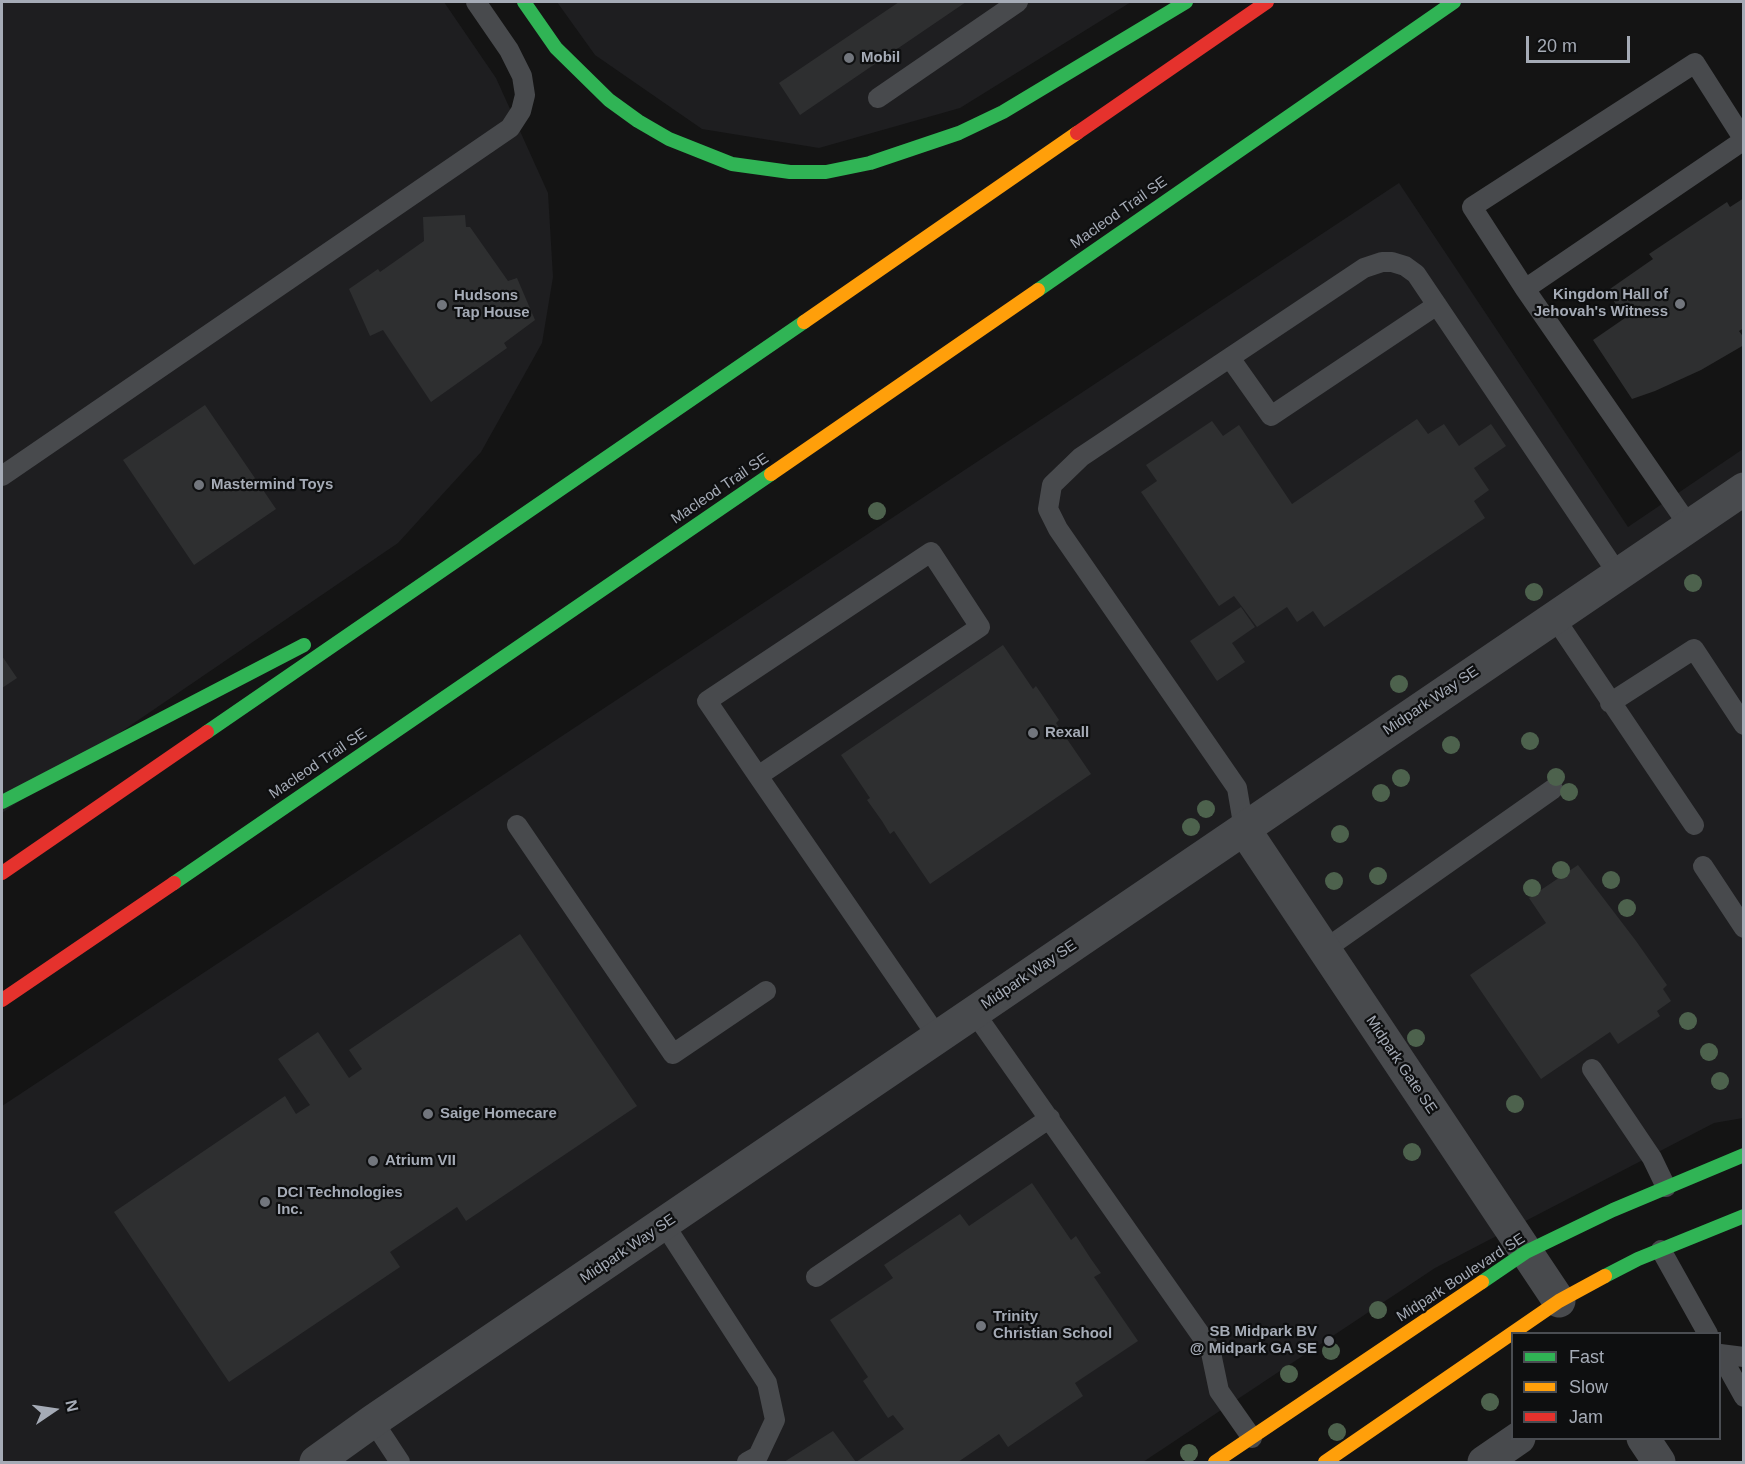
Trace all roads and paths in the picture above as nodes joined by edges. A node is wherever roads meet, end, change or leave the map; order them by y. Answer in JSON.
{"nodes":[{"id":1,"x":476,"y":2,"type":"edge"},
{"id":2,"x":524,"y":2,"type":"edge"},
{"id":3,"x":1018,"y":2,"type":"edge"},
{"id":4,"x":1186,"y":2,"type":"edge"},
{"id":5,"x":1267,"y":2,"type":"edge"},
{"id":6,"x":1454,"y":2,"type":"edge"},
{"id":7,"x":878,"y":98,"type":"dead end"},
{"id":8,"x":1743,"y":140,"type":"edge"},
{"id":9,"x":1525,"y":289,"type":"junction"},
{"id":10,"x":1437,"y":305,"type":"junction"},
{"id":11,"x":1230,"y":358,"type":"junction"},
{"id":12,"x":2,"y":476,"type":"edge"},
{"id":13,"x":1743,"y":489,"type":"edge"},
{"id":14,"x":1689,"y":526,"type":"junction"},
{"id":15,"x":1618,"y":574,"type":"junction"},
{"id":16,"x":433,"y":578,"type":"junction"},
{"id":17,"x":1554,"y":617,"type":"junction"},
{"id":18,"x":1610,"y":703,"type":"junction"},
{"id":19,"x":1743,"y":725,"type":"edge"},
{"id":20,"x":758,"y":776,"type":"junction"},
{"id":21,"x":1553,"y":789,"type":"dead end"},
{"id":22,"x":2,"y":802,"type":"edge"},
{"id":23,"x":517,"y":825,"type":"dead end"},
{"id":24,"x":1694,"y":825,"type":"dead end"},
{"id":25,"x":1245,"y":829,"type":"junction"},
{"id":26,"x":1703,"y":866,"type":"dead end"},
{"id":27,"x":2,"y":873,"type":"edge"},
{"id":28,"x":1743,"y":928,"type":"edge"},
{"id":29,"x":1324,"y":950,"type":"junction"},
{"id":30,"x":766,"y":992,"type":"dead end"},
{"id":31,"x":2,"y":1000,"type":"edge"},
{"id":32,"x":974,"y":1012,"type":"junction"},
{"id":33,"x":937,"y":1036,"type":"junction"},
{"id":34,"x":1592,"y":1070,"type":"dead end"},
{"id":35,"x":1050,"y":1118,"type":"junction"},
{"id":36,"x":1743,"y":1155,"type":"edge"},
{"id":37,"x":1666,"y":1187,"type":"junction"},
{"id":38,"x":1743,"y":1216,"type":"edge"},
{"id":39,"x":664,"y":1224,"type":"junction"},
{"id":40,"x":1661,"y":1250,"type":"junction"},
{"id":41,"x":1526,"y":1252,"type":"junction"},
{"id":42,"x":816,"y":1277,"type":"dead end"},
{"id":43,"x":1559,"y":1301,"type":"junction"},
{"id":44,"x":1514,"y":1332,"type":"edge"},
{"id":45,"x":1707,"y":1332,"type":"edge"},
{"id":46,"x":1511,"y":1334,"type":"edge"},
{"id":47,"x":1721,"y":1354,"type":"edge"},
{"id":48,"x":1721,"y":1356,"type":"edge"},
{"id":49,"x":1743,"y":1357,"type":"edge"},
{"id":50,"x":1743,"y":1397,"type":"edge"},
{"id":51,"x":373,"y":1421,"type":"junction"},
{"id":52,"x":1252,"y":1438,"type":"junction"},
{"id":53,"x":1517,"y":1440,"type":"edge"},
{"id":54,"x":1644,"y":1440,"type":"edge"},
{"id":55,"x":316,"y":1462,"type":"edge"},
{"id":56,"x":400,"y":1462,"type":"edge"},
{"id":57,"x":747,"y":1462,"type":"edge"},
{"id":58,"x":1215,"y":1462,"type":"edge"},
{"id":59,"x":1325,"y":1462,"type":"edge"},
{"id":60,"x":1484,"y":1462,"type":"edge"},
{"id":61,"x":1659,"y":1462,"type":"edge"}],
"edges":[{"from":1,"to":12,"type":"lane"},
{"from":2,"to":4,"type":"main road"},
{"from":3,"to":7,"type":"lane"},
{"from":5,"to":16,"type":"main road"},
{"from":6,"to":31,"type":"main road","name":"Macleod Trail SE"},
{"from":8,"to":9,"type":"lane"},
{"from":8,"to":9,"type":"lane"},
{"from":9,"to":14,"type":"lane"},
{"from":10,"to":11,"type":"lane"},
{"from":10,"to":11,"type":"lane"},
{"from":10,"to":15,"type":"lane"},
{"from":11,"to":25,"type":"lane"},
{"from":13,"to":14,"type":"street","name":"Midpark Way SE"},
{"from":14,"to":15,"type":"street","name":"Midpark Way SE"},
{"from":15,"to":17,"type":"street","name":"Midpark Way SE"},
{"from":16,"to":22,"type":"main road"},
{"from":16,"to":27,"type":"main road"},
{"from":17,"to":18,"type":"lane"},
{"from":17,"to":25,"type":"street","name":"Midpark Way SE"},
{"from":18,"to":19,"type":"lane"},
{"from":18,"to":24,"type":"lane"},
{"from":20,"to":20,"type":"lane"},
{"from":20,"to":33,"type":"lane"},
{"from":21,"to":29,"type":"lane"},
{"from":23,"to":30,"type":"lane"},
{"from":25,"to":29,"type":"street","name":"Midpark Gate SE"},
{"from":25,"to":32,"type":"street","name":"Midpark Way SE"},
{"from":26,"to":28,"type":"lane"},
{"from":29,"to":41,"type":"street","name":"Midpark Gate SE"},
{"from":32,"to":33,"type":"street","name":"Midpark Way SE"},
{"from":32,"to":35,"type":"lane"},
{"from":33,"to":39,"type":"street","name":"Midpark Way SE"},
{"from":34,"to":37,"type":"lane"},
{"from":35,"to":42,"type":"lane"},
{"from":35,"to":52,"type":"lane"},
{"from":36,"to":37,"type":"main road","name":"Midpark Boulevard SE"},
{"from":37,"to":41,"type":"main road","name":"Midpark Boulevard SE"},
{"from":38,"to":40,"type":"main road"},
{"from":39,"to":51,"type":"street","name":"Midpark Way SE"},
{"from":39,"to":57,"type":"lane"},
{"from":40,"to":43,"type":"main road"},
{"from":40,"to":45,"type":"lane"},
{"from":41,"to":43,"type":"street","name":"Midpark Gate SE"},
{"from":41,"to":52,"type":"main road","name":"Midpark Boulevard SE"},
{"from":43,"to":44,"type":"main road"},
{"from":46,"to":59,"type":"main road"},
{"from":47,"to":49,"type":"lane"},
{"from":48,"to":50,"type":"lane"},
{"from":51,"to":55,"type":"street","name":"Midpark Way SE"},
{"from":51,"to":56,"type":"lane"},
{"from":52,"to":58,"type":"main road","name":"Midpark Boulevard SE"},
{"from":53,"to":60,"type":"street"},
{"from":54,"to":61,"type":"street"}]}
